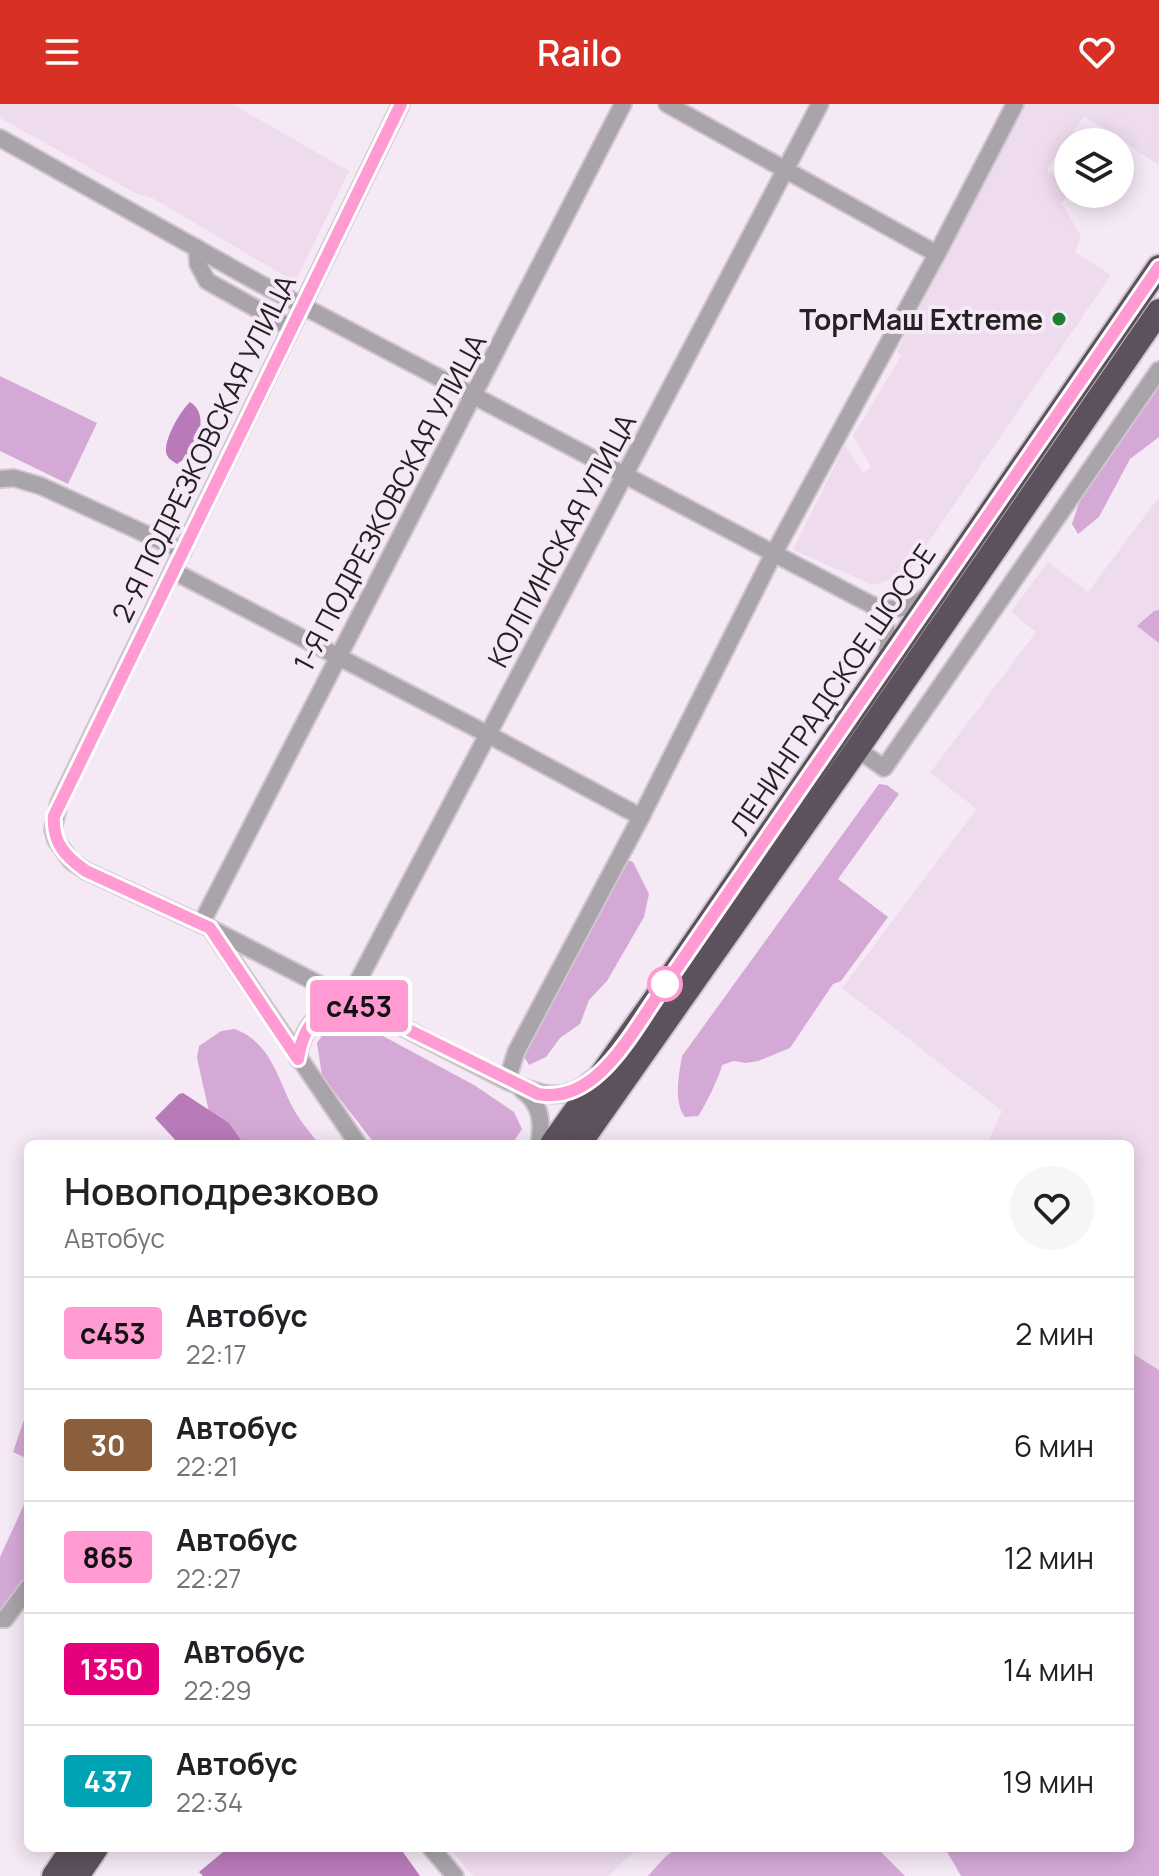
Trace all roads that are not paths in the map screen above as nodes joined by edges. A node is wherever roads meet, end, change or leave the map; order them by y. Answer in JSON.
{"nodes":[{"id":1,"x":401,"y":104,"type":"edge"},
{"id":2,"x":623,"y":104,"type":"edge"},
{"id":3,"x":667,"y":104,"type":"edge"},
{"id":4,"x":820,"y":104,"type":"edge"},
{"id":5,"x":1015,"y":104,"type":"edge"},
{"id":6,"x":0,"y":138,"type":"edge"},
{"id":7,"x":785,"y":169,"type":"junction"},
{"id":8,"x":197,"y":248,"type":"junction"},
{"id":9,"x":937,"y":254,"type":"junction"},
{"id":10,"x":1159,"y":267,"type":"edge"},
{"id":11,"x":302,"y":305,"type":"junction"},
{"id":12,"x":1159,"y":311,"type":"edge"},
{"id":13,"x":291,"y":328,"type":"junction"},
{"id":14,"x":1159,"y":370,"type":"edge"},
{"id":15,"x":476,"y":395,"type":"junction"},
{"id":16,"x":625,"y":474,"type":"junction"},
{"id":17,"x":0,"y":479,"type":"edge"},
{"id":18,"x":183,"y":551,"type":"junction"},
{"id":19,"x":774,"y":553,"type":"junction"},
{"id":20,"x":173,"y":571,"type":"junction"},
{"id":21,"x":940,"y":585,"type":"junction"},
{"id":22,"x":872,"y":605,"type":"junction"},
{"id":23,"x":338,"y":657,"type":"junction"},
{"id":24,"x":881,"y":670,"type":"junction"},
{"id":25,"x":489,"y":735,"type":"junction"},
{"id":26,"x":857,"y":749,"type":"junction"},
{"id":27,"x":641,"y":817,"type":"junction"},
{"id":28,"x":206,"y":926,"type":"junction"},
{"id":29,"x":348,"y":1000,"type":"junction"},
{"id":30,"x":298,"y":1059,"type":"junction"},
{"id":31,"x":610,"y":1061,"type":"junction"},
{"id":32,"x":507,"y":1081,"type":"junction"},
{"id":33,"x":355,"y":1140,"type":"edge"},
{"id":34,"x":539,"y":1140,"type":"edge"},
{"id":35,"x":555,"y":1140,"type":"edge"},
{"id":36,"x":582,"y":1140,"type":"edge"},
{"id":37,"x":24,"y":1593,"type":"edge"},
{"id":38,"x":0,"y":1619,"type":"edge"},
{"id":39,"x":70,"y":1852,"type":"edge"},
{"id":40,"x":93,"y":1852,"type":"edge"},
{"id":41,"x":434,"y":1852,"type":"edge"},
{"id":42,"x":54,"y":1876,"type":"edge"},
{"id":43,"x":77,"y":1876,"type":"edge"},
{"id":44,"x":455,"y":1876,"type":"edge"}],
"edges":[{"from":1,"to":11,"type":"street","name":"2-Я ПОДРЕЗКОВСКАЯ УЛИЦА"},
{"from":2,"to":15,"type":"street","name":"1-Я ПОДРЕЗКОВСКАЯ УЛИЦА"},
{"from":3,"to":7,"type":"street"},
{"from":4,"to":7,"type":"street","name":"КОЛПИНСКАЯ УЛИЦА"},
{"from":5,"to":9,"type":"street"},
{"from":6,"to":8,"type":"street"},
{"from":7,"to":9,"type":"street"},
{"from":7,"to":16,"type":"street","name":"КОЛПИНСКАЯ УЛИЦА"},
{"from":8,"to":11,"type":"street"},
{"from":8,"to":13,"type":"street"},
{"from":9,"to":19,"type":"street"},
{"from":10,"to":21,"type":"highway","name":"ЛЕНИНГРАДСКОЕ ШОССЕ"},
{"from":11,"to":13,"type":"street","name":"2-Я ПОДРЕЗКОВСКАЯ УЛИЦА"},
{"from":11,"to":15,"type":"street"},
{"from":12,"to":26,"type":"highway","name":"ЛЕНИНГРАДСКОЕ ШОССЕ"},
{"from":13,"to":18,"type":"street","name":"2-Я ПОДРЕЗКОВСКАЯ УЛИЦА"},
{"from":14,"to":26,"type":"street"},
{"from":15,"to":16,"type":"street"},
{"from":15,"to":23,"type":"street","name":"1-Я ПОДРЕЗКОВСКАЯ УЛИЦА"},
{"from":16,"to":19,"type":"street"},
{"from":16,"to":25,"type":"street","name":"КОЛПИНСКАЯ УЛИЦА"},
{"from":17,"to":18,"type":"street"},
{"from":18,"to":20,"type":"street","name":"2-Я ПОДРЕЗКОВСКАЯ УЛИЦА"},
{"from":19,"to":22,"type":"street"},
{"from":19,"to":27,"type":"street"},
{"from":20,"to":23,"type":"street"},
{"from":20,"to":28,"type":"street","name":"2-Я ПОДРЕЗКОВСКАЯ УЛИЦА"},
{"from":21,"to":22,"type":"street"},
{"from":21,"to":24,"type":"highway","name":"ЛЕНИНГРАДСКОЕ ШОССЕ"},
{"from":22,"to":24,"type":"street"},
{"from":23,"to":25,"type":"street"},
{"from":23,"to":28,"type":"street","name":"1-Я ПОДРЕЗКОВСКАЯ УЛИЦА"},
{"from":24,"to":31,"type":"highway","name":"ЛЕНИНГРАДСКОЕ ШОССЕ"},
{"from":25,"to":27,"type":"street"},
{"from":25,"to":29,"type":"street","name":"КОЛПИНСКАЯ УЛИЦА"},
{"from":26,"to":36,"type":"highway","name":"ЛЕНИНГРАДСКОЕ ШОССЕ"},
{"from":27,"to":32,"type":"street"},
{"from":28,"to":29,"type":"street"},
{"from":28,"to":30,"type":"street"},
{"from":29,"to":30,"type":"street"},
{"from":29,"to":32,"type":"street"},
{"from":30,"to":33,"type":"street"},
{"from":31,"to":32,"type":"street"},
{"from":31,"to":35,"type":"highway","name":"ЛЕНИНГРАДСКОЕ ШОССЕ"},
{"from":32,"to":34,"type":"street"},
{"from":37,"to":38,"type":"street"},
{"from":39,"to":42,"type":"highway"},
{"from":40,"to":43,"type":"highway"},
{"from":41,"to":44,"type":"street"}]}
